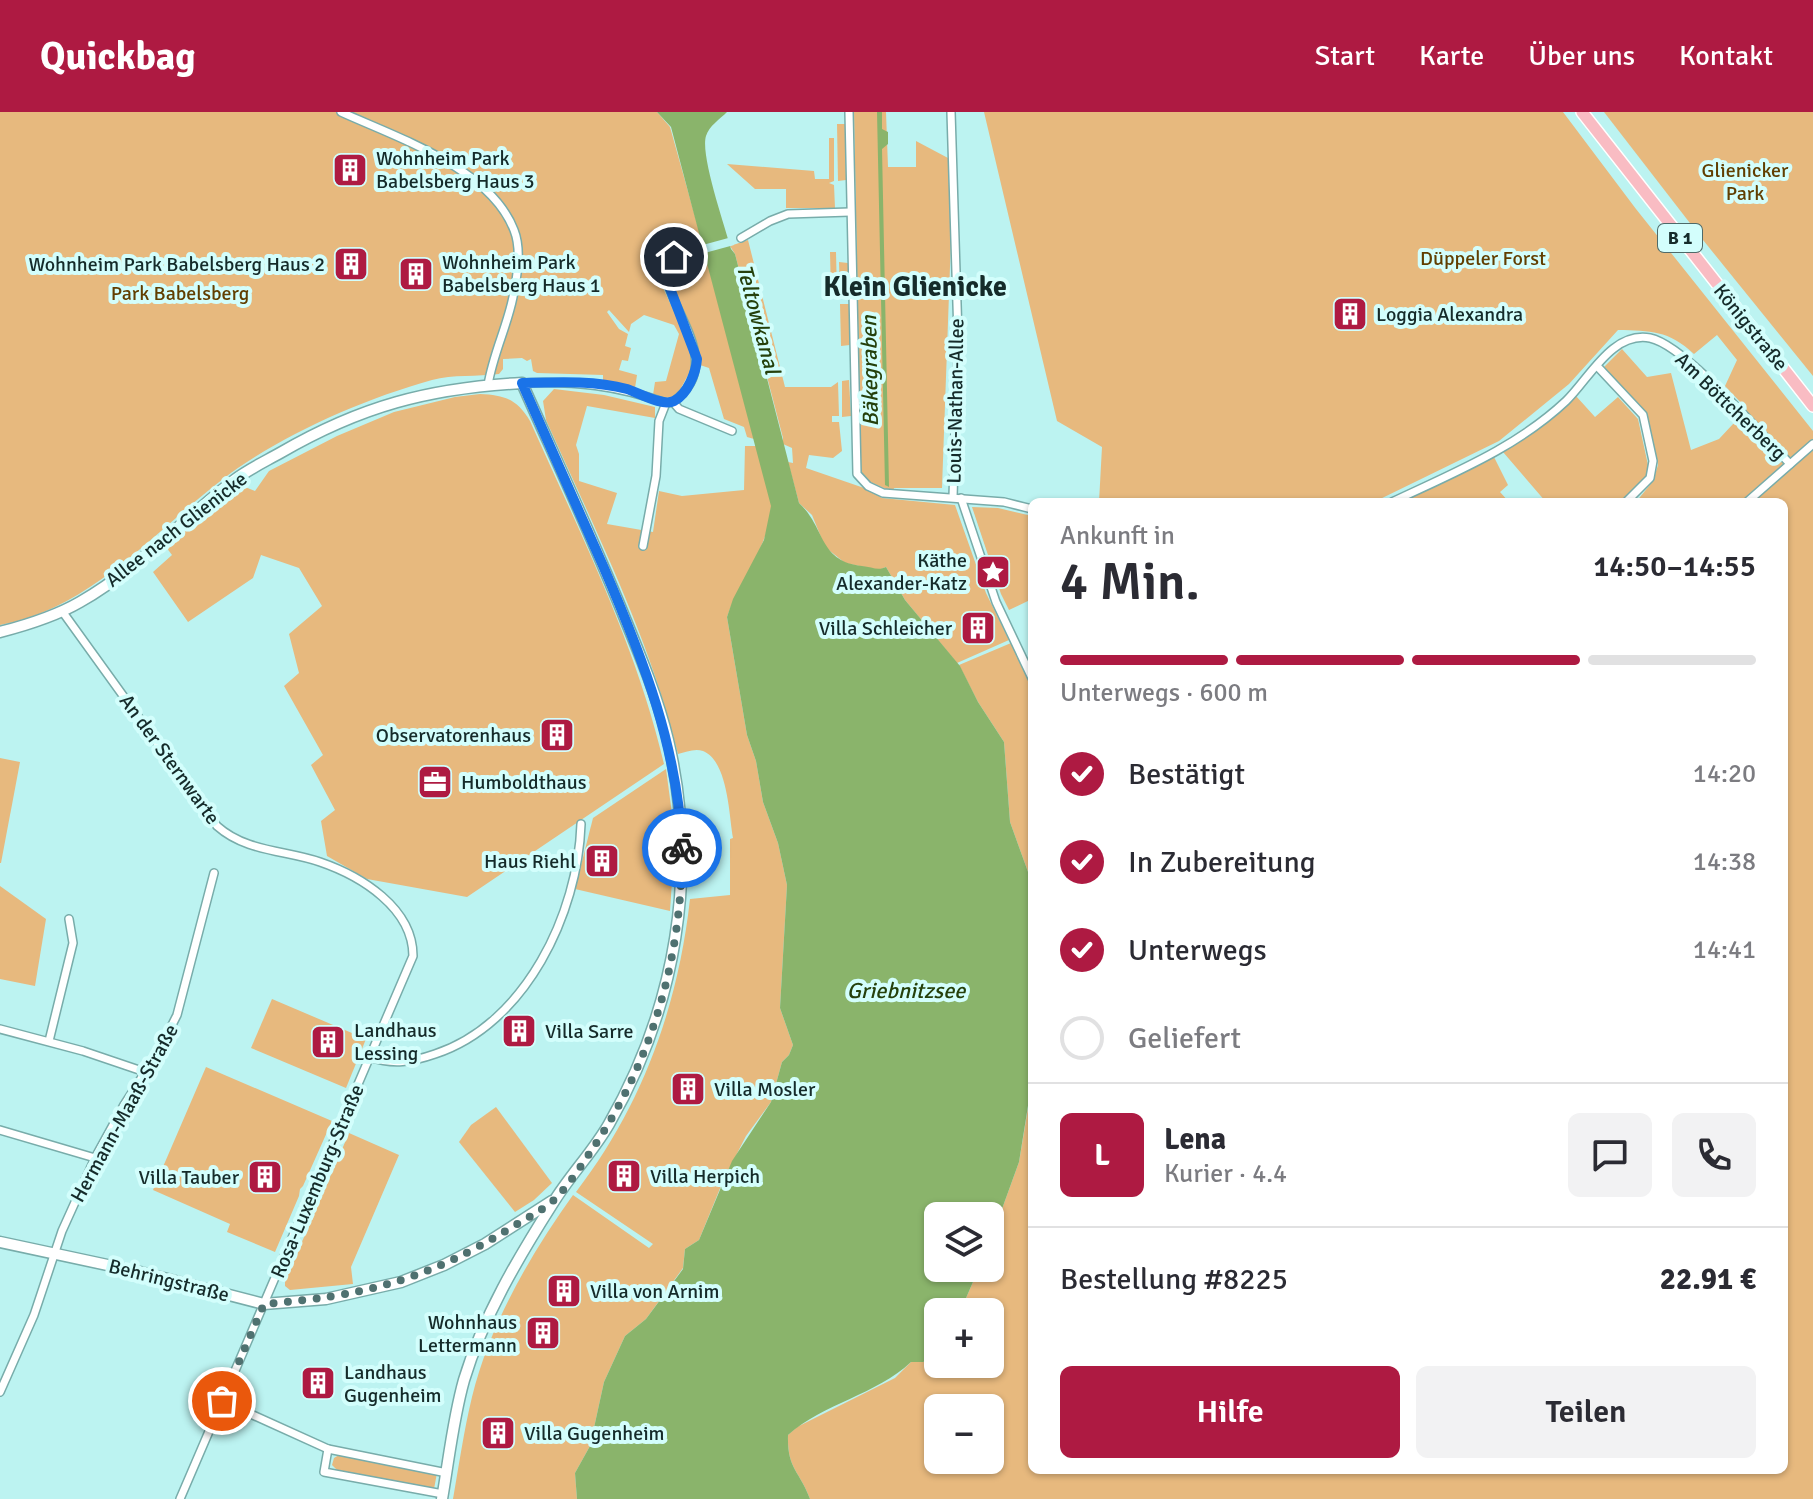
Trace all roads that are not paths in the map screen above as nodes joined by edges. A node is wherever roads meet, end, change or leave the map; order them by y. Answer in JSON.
{"nodes":[{"id":1,"x":341,"y":112,"type":"edge"},
{"id":2,"x":849,"y":112,"type":"edge"},
{"id":3,"x":951,"y":112,"type":"edge"},
{"id":4,"x":1582,"y":112,"type":"edge"},
{"id":5,"x":850,"y":212,"type":"junction"},
{"id":6,"x":741,"y":238,"type":"dead end"},
{"id":7,"x":690,"y":253,"type":"dead end"},
{"id":8,"x":1597,"y":366,"type":"junction"},
{"id":9,"x":522,"y":383,"type":"junction"},
{"id":10,"x":488,"y":385,"type":"junction"},
{"id":11,"x":670,"y":402,"type":"junction"},
{"id":12,"x":1813,"y":404,"type":"edge"},
{"id":13,"x":732,"y":431,"type":"dead end"},
{"id":14,"x":1813,"y":444,"type":"edge"},
{"id":15,"x":1790,"y":464,"type":"junction"},
{"id":16,"x":957,"y":498,"type":"junction"},
{"id":17,"x":1400,"y":498,"type":"edge"},
{"id":18,"x":1630,"y":498,"type":"edge"},
{"id":19,"x":1752,"y":498,"type":"edge"},
{"id":20,"x":1028,"y":508,"type":"edge"},
{"id":21,"x":643,"y":546,"type":"dead end"},
{"id":22,"x":62,"y":611,"type":"junction"},
{"id":23,"x":0,"y":632,"type":"edge"},
{"id":24,"x":1028,"y":670,"type":"edge"},
{"id":25,"x":581,"y":824,"type":"dead end"},
{"id":26,"x":214,"y":873,"type":"dead end"},
{"id":27,"x":356,"y":878,"type":"joint"},
{"id":28,"x":69,"y":919,"type":"dead end"},
{"id":29,"x":0,"y":1029,"type":"edge"},
{"id":30,"x":49,"y":1041,"type":"junction"},
{"id":31,"x":370,"y":1057,"type":"junction"},
{"id":32,"x":145,"y":1072,"type":"junction"},
{"id":33,"x":0,"y":1130,"type":"edge"},
{"id":34,"x":95,"y":1158,"type":"junction"},
{"id":35,"x":556,"y":1198,"type":"junction"},
{"id":36,"x":0,"y":1242,"type":"edge"},
{"id":37,"x":55,"y":1254,"type":"junction"},
{"id":38,"x":264,"y":1304,"type":"junction"},
{"id":39,"x":0,"y":1392,"type":"edge"},
{"id":40,"x":222,"y":1401,"type":"junction"},
{"id":41,"x":328,"y":1449,"type":"junction"},
{"id":42,"x":447,"y":1473,"type":"junction"},
{"id":43,"x":443,"y":1497,"type":"edge"},
{"id":44,"x":180,"y":1499,"type":"edge"}],
"edges":[{"from":1,"to":10,"type":"street"},
{"from":2,"to":5,"type":"street"},
{"from":3,"to":16,"type":"street","name":"Louis-Nathan-Allee"},
{"from":4,"to":12,"type":"main road","name":"Königstraße","number":"B 1"},
{"from":5,"to":6,"type":"street"},
{"from":5,"to":16,"type":"street"},
{"from":7,"to":11,"type":"street"},
{"from":8,"to":15,"type":"street","name":"Am Böttcherberg"},
{"from":8,"to":17,"type":"street","name":"Am Böttcherberg"},
{"from":8,"to":18,"type":"street"},
{"from":9,"to":10,"type":"street","name":"Allee nach Glienicke"},
{"from":9,"to":11,"type":"street","name":"Allee nach Glienicke"},
{"from":9,"to":35,"type":"street"},
{"from":10,"to":22,"type":"street","name":"Allee nach Glienicke"},
{"from":11,"to":13,"type":"street","name":"Allee nach Glienicke"},
{"from":11,"to":21,"type":"street"},
{"from":14,"to":15,"type":"street"},
{"from":15,"to":19,"type":"street"},
{"from":16,"to":20,"type":"street"},
{"from":16,"to":24,"type":"street"},
{"from":22,"to":23,"type":"street","name":"Allee nach Glienicke"},
{"from":22,"to":27,"type":"street","name":"An der Sternwarte"},
{"from":25,"to":31,"type":"street"},
{"from":26,"to":32,"type":"street","name":"Hermann-Maaß-Straße"},
{"from":27,"to":31,"type":"street","name":"Rosa-Luxemburg-Straße"},
{"from":28,"to":30,"type":"street"},
{"from":29,"to":30,"type":"street"},
{"from":30,"to":32,"type":"street"},
{"from":31,"to":38,"type":"street","name":"Rosa-Luxemburg-Straße"},
{"from":32,"to":34,"type":"street","name":"Hermann-Maaß-Straße"},
{"from":33,"to":34,"type":"street"},
{"from":34,"to":37,"type":"street","name":"Hermann-Maaß-Straße"},
{"from":35,"to":38,"type":"street","name":"Behringstraße"},
{"from":35,"to":42,"type":"street"},
{"from":36,"to":37,"type":"street","name":"Behringstraße"},
{"from":37,"to":38,"type":"street","name":"Behringstraße"},
{"from":37,"to":39,"type":"street","name":"Hermann-Maaß-Straße"},
{"from":38,"to":40,"type":"street","name":"Rosa-Luxemburg-Straße"},
{"from":40,"to":41,"type":"street"},
{"from":40,"to":44,"type":"street","name":"Rosa-Luxemburg-Straße"},
{"from":41,"to":42,"type":"street"},
{"from":41,"to":43,"type":"street"},
{"from":42,"to":43,"type":"street"}]}
